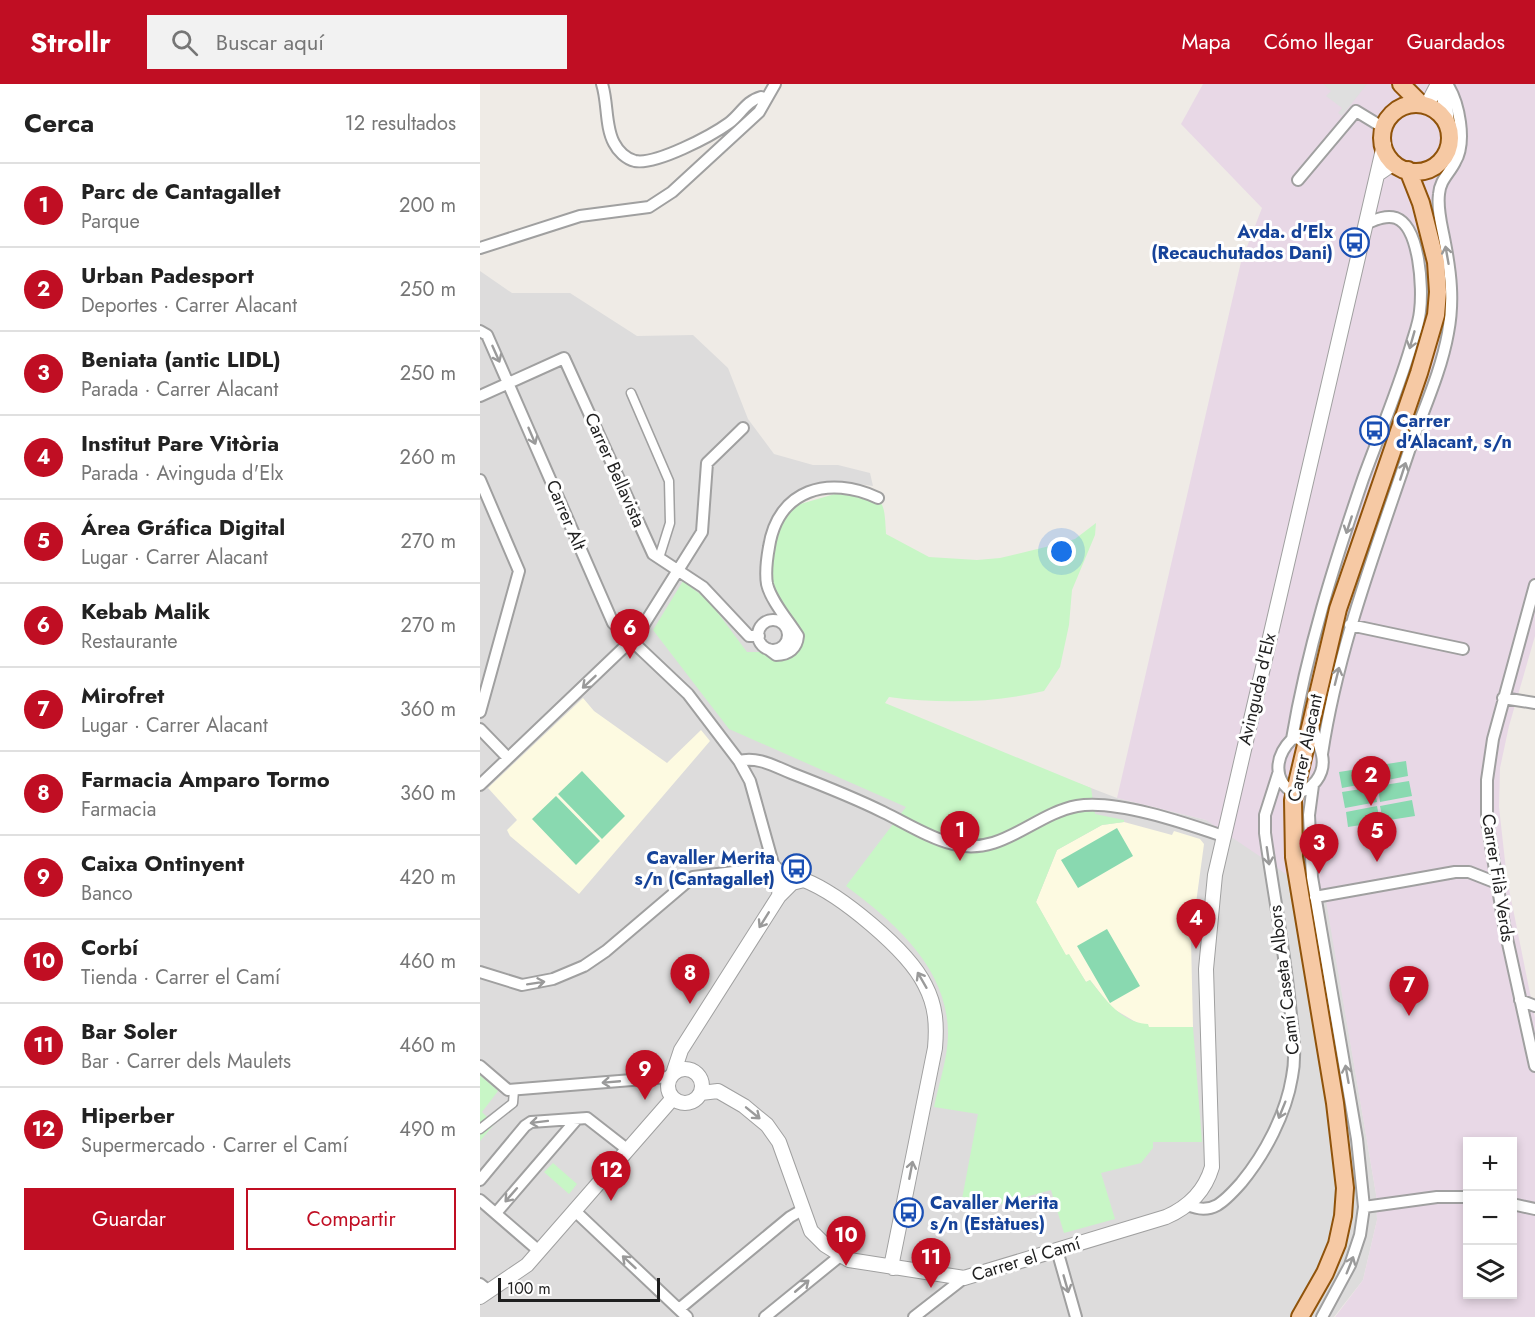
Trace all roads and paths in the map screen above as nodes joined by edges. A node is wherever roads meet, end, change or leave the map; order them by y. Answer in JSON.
{"nodes":[{"id":1,"x":602,"y":84,"type":"edge"},
{"id":2,"x":775,"y":84,"type":"edge"},
{"id":3,"x":1394,"y":84,"type":"edge"},
{"id":4,"x":1401,"y":84,"type":"edge"},
{"id":5,"x":1438,"y":84,"type":"edge"},
{"id":6,"x":1445,"y":84,"type":"edge"},
{"id":7,"x":766,"y":99,"type":"junction"},
{"id":8,"x":1424,"y":105,"type":"junction"},
{"id":9,"x":1394,"y":113,"type":"junction"},
{"id":10,"x":1448,"y":124,"type":"junction"},
{"id":11,"x":1384,"y":137,"type":"junction"},
{"id":12,"x":1401,"y":166,"type":"junction"},
{"id":13,"x":1428,"y":169,"type":"junction"},
{"id":14,"x":1378,"y":174,"type":"junction"},
{"id":15,"x":1298,"y":180,"type":"dead end"},
{"id":16,"x":1421,"y":203,"type":"junction"},
{"id":17,"x":1365,"y":224,"type":"junction"},
{"id":18,"x":480,"y":248,"type":"edge"},
{"id":19,"x":1438,"y":292,"type":"junction"},
{"id":20,"x":1420,"y":310,"type":"junction"},
{"id":21,"x":1451,"y":313,"type":"junction"},
{"id":22,"x":480,"y":331,"type":"edge"},
{"id":23,"x":509,"y":383,"type":"junction"},
{"id":24,"x":631,"y":393,"type":"dead end"},
{"id":25,"x":480,"y":396,"type":"edge"},
{"id":26,"x":743,"y":428,"type":"dead end"},
{"id":27,"x":480,"y":480,"type":"edge"},
{"id":28,"x":878,"y":498,"type":"dead end"},
{"id":29,"x":659,"y":558,"type":"junction"},
{"id":30,"x":678,"y":570,"type":"junction"},
{"id":31,"x":1535,"y":585,"type":"edge"},
{"id":32,"x":1350,"y":625,"type":"junction"},
{"id":33,"x":759,"y":636,"type":"junction"},
{"id":34,"x":631,"y":641,"type":"junction"},
{"id":35,"x":768,"y":649,"type":"junction"},
{"id":36,"x":1463,"y":649,"type":"dead end"},
{"id":37,"x":1503,"y":698,"type":"junction"},
{"id":38,"x":1535,"y":703,"type":"edge"},
{"id":39,"x":480,"y":712,"type":"edge"},
{"id":40,"x":480,"y":729,"type":"edge"},
{"id":41,"x":1305,"y":739,"type":"junction"},
{"id":42,"x":1322,"y":754,"type":"junction"},
{"id":43,"x":508,"y":758,"type":"junction"},
{"id":44,"x":739,"y":761,"type":"junction"},
{"id":45,"x":1278,"y":774,"type":"junction"},
{"id":46,"x":480,"y":785,"type":"edge"},
{"id":47,"x":1300,"y":789,"type":"junction"},
{"id":48,"x":1223,"y":836,"type":"junction"},
{"id":49,"x":774,"y":867,"type":"junction"},
{"id":50,"x":804,"y":879,"type":"junction"},
{"id":51,"x":1497,"y":883,"type":"junction"},
{"id":52,"x":779,"y":896,"type":"junction"},
{"id":53,"x":1315,"y":897,"type":"junction"},
{"id":54,"x":480,"y":972,"type":"edge"},
{"id":55,"x":1520,"y":1000,"type":"junction"},
{"id":56,"x":1535,"y":1006,"type":"edge"},
{"id":57,"x":480,"y":1066,"type":"edge"},
{"id":58,"x":1535,"y":1066,"type":"edge"},
{"id":59,"x":672,"y":1074,"type":"junction"},
{"id":60,"x":514,"y":1090,"type":"junction"},
{"id":61,"x":701,"y":1093,"type":"junction"},
{"id":62,"x":673,"y":1098,"type":"junction"},
{"id":63,"x":577,"y":1119,"type":"junction"},
{"id":64,"x":480,"y":1129,"type":"edge"},
{"id":65,"x":628,"y":1150,"type":"junction"},
{"id":66,"x":480,"y":1180,"type":"edge"},
{"id":67,"x":1463,"y":1197,"type":"edge"},
{"id":68,"x":480,"y":1200,"type":"edge"},
{"id":69,"x":1188,"y":1205,"type":"junction"},
{"id":70,"x":1517,"y":1205,"type":"edge"},
{"id":71,"x":1364,"y":1207,"type":"junction"},
{"id":72,"x":1535,"y":1209,"type":"edge"},
{"id":73,"x":802,"y":1210,"type":"junction"},
{"id":74,"x":575,"y":1211,"type":"junction"},
{"id":75,"x":496,"y":1213,"type":"junction"},
{"id":76,"x":1057,"y":1250,"type":"junction"},
{"id":77,"x":539,"y":1251,"type":"junction"},
{"id":78,"x":840,"y":1256,"type":"junction"},
{"id":79,"x":893,"y":1268,"type":"junction"},
{"id":80,"x":964,"y":1278,"type":"junction"},
{"id":81,"x":483,"y":1291,"type":"edge"},
{"id":82,"x":683,"y":1313,"type":"edge"},
{"id":83,"x":765,"y":1317,"type":"edge"},
{"id":84,"x":914,"y":1317,"type":"edge"},
{"id":85,"x":1076,"y":1317,"type":"edge"},
{"id":86,"x":1300,"y":1317,"type":"edge"},
{"id":87,"x":1322,"y":1317,"type":"edge"}],
"edges":[{"from":1,"to":7,"type":"street"},
{"from":2,"to":7,"type":"street"},
{"from":3,"to":9,"type":"main road"},
{"from":4,"to":8,"type":"main road"},
{"from":5,"to":8,"type":"street"},
{"from":6,"to":10,"type":"street"},
{"from":21,"to":6,"type":"street","name":"Carrer Alacant","one_way":true},
{"from":7,"to":18,"type":"street"},
{"from":8,"to":9,"type":"main road"},
{"from":8,"to":10,"type":"main road"},
{"from":9,"to":11,"type":"main road"},
{"from":10,"to":13,"type":"main road"},
{"from":11,"to":12,"type":"main road"},
{"from":11,"to":14,"type":"street","name":"Avinguda d'Elx"},
{"from":11,"to":15,"type":"street"},
{"from":12,"to":13,"type":"main road"},
{"from":12,"to":14,"type":"street"},
{"from":12,"to":16,"type":"main road","name":"Carrer Alacant"},
{"from":13,"to":16,"type":"main road","name":"Carrer Alacant"},
{"from":14,"to":17,"type":"street","name":"Avinguda d'Elx"},
{"from":16,"to":19,"type":"main road","name":"Carrer Alacant"},
{"from":17,"to":20,"type":"street","name":"Carrer Alacant"},
{"from":17,"to":48,"type":"street","name":"Avinguda d'Elx"},
{"from":19,"to":20,"type":"street"},
{"from":19,"to":21,"type":"street","name":"Carrer Alacant"},
{"from":19,"to":41,"type":"main road","name":"Carrer Alacant"},
{"from":20,"to":41,"type":"street","name":"Carrer Alacant","one_way":true},
{"from":32,"to":21,"type":"street","name":"Carrer Alacant","one_way":true},
{"from":22,"to":23,"type":"street","name":"Carrer Alt","one_way":true},
{"from":23,"to":25,"type":"street"},
{"from":23,"to":29,"type":"street","name":"Carrer Bellavista"},
{"from":23,"to":34,"type":"street","name":"Carrer Alt","one_way":true},
{"from":24,"to":29,"type":"street"},
{"from":26,"to":30,"type":"street"},
{"from":27,"to":39,"type":"street"},
{"from":28,"to":35,"type":"street"},
{"from":29,"to":30,"type":"street","name":"Carrer Bellavista"},
{"from":30,"to":33,"type":"street","name":"Carrer Bellavista"},
{"from":30,"to":34,"type":"street"},
{"from":31,"to":37,"type":"street","name":"Carrer Filà Verds"},
{"from":32,"to":36,"type":"street"},
{"from":42,"to":32,"type":"street","name":"Carrer Alacant","one_way":true},
{"from":33,"to":35,"type":"street"},
{"from":33,"to":35,"type":"street"},
{"from":34,"to":43,"type":"street","one_way":true},
{"from":34,"to":44,"type":"street","name":"Carrer Alt"},
{"from":37,"to":38,"type":"street"},
{"from":37,"to":51,"type":"street","name":"Carrer Filà Verds"},
{"from":40,"to":43,"type":"street"},
{"from":41,"to":42,"type":"street"},
{"from":41,"to":45,"type":"street","name":"Camí Caseta Albors"},
{"from":41,"to":47,"type":"main road","name":"Carrer Alacant"},
{"from":42,"to":47,"type":"street","name":"Carrer Alacant"},
{"from":43,"to":46,"type":"street"},
{"from":44,"to":48,"type":"street"},
{"from":44,"to":49,"type":"street","name":"Carrer Alt"},
{"from":45,"to":47,"type":"street"},
{"from":45,"to":69,"type":"street","name":"Camí Caseta Albors","one_way":true},
{"from":47,"to":53,"type":"street","name":"Carrer Alacant"},
{"from":47,"to":86,"type":"main road","name":"Carrer Alacant"},
{"from":48,"to":69,"type":"street","name":"Avinguda d'Elx"},
{"from":49,"to":50,"type":"street"},
{"from":49,"to":52,"type":"street"},
{"from":54,"to":49,"type":"street","one_way":true},
{"from":50,"to":52,"type":"street"},
{"from":79,"to":50,"type":"street","one_way":true},
{"from":51,"to":53,"type":"street"},
{"from":51,"to":55,"type":"street","name":"Carrer Filà Verds"},
{"from":52,"to":59,"type":"street","one_way":true},
{"from":71,"to":53,"type":"street","name":"Carrer Alacant","one_way":true},
{"from":55,"to":56,"type":"street"},
{"from":55,"to":58,"type":"street","name":"Carrer Filà Verds"},
{"from":57,"to":60,"type":"street"},
{"from":59,"to":60,"type":"street","one_way":true},
{"from":59,"to":61,"type":"street"},
{"from":59,"to":62,"type":"street"},
{"from":60,"to":64,"type":"street"},
{"from":61,"to":62,"type":"street"},
{"from":61,"to":73,"type":"street","name":"Carrer el Camí","one_way":true},
{"from":62,"to":65,"type":"street"},
{"from":63,"to":65,"type":"street"},
{"from":63,"to":66,"type":"street","one_way":true},
{"from":63,"to":75,"type":"street","one_way":true},
{"from":65,"to":74,"type":"street"},
{"from":67,"to":71,"type":"street"},
{"from":68,"to":75,"type":"street"},
{"from":69,"to":76,"type":"street","name":"Carrer el Camí"},
{"from":70,"to":72,"type":"street"},
{"from":87,"to":71,"type":"street","name":"Carrer Alacant","one_way":true},
{"from":73,"to":78,"type":"street","name":"Carrer el Camí"},
{"from":73,"to":82,"type":"street"},
{"from":74,"to":77,"type":"street"},
{"from":82,"to":74,"type":"street","one_way":true},
{"from":75,"to":77,"type":"street"},
{"from":76,"to":80,"type":"street","name":"Carrer el Camí"},
{"from":76,"to":85,"type":"street","one_way":true},
{"from":77,"to":81,"type":"street"},
{"from":78,"to":79,"type":"street","name":"Carrer el Camí"},
{"from":83,"to":78,"type":"street","one_way":true},
{"from":79,"to":80,"type":"street","name":"Carrer el Camí"},
{"from":80,"to":84,"type":"street"}]}
